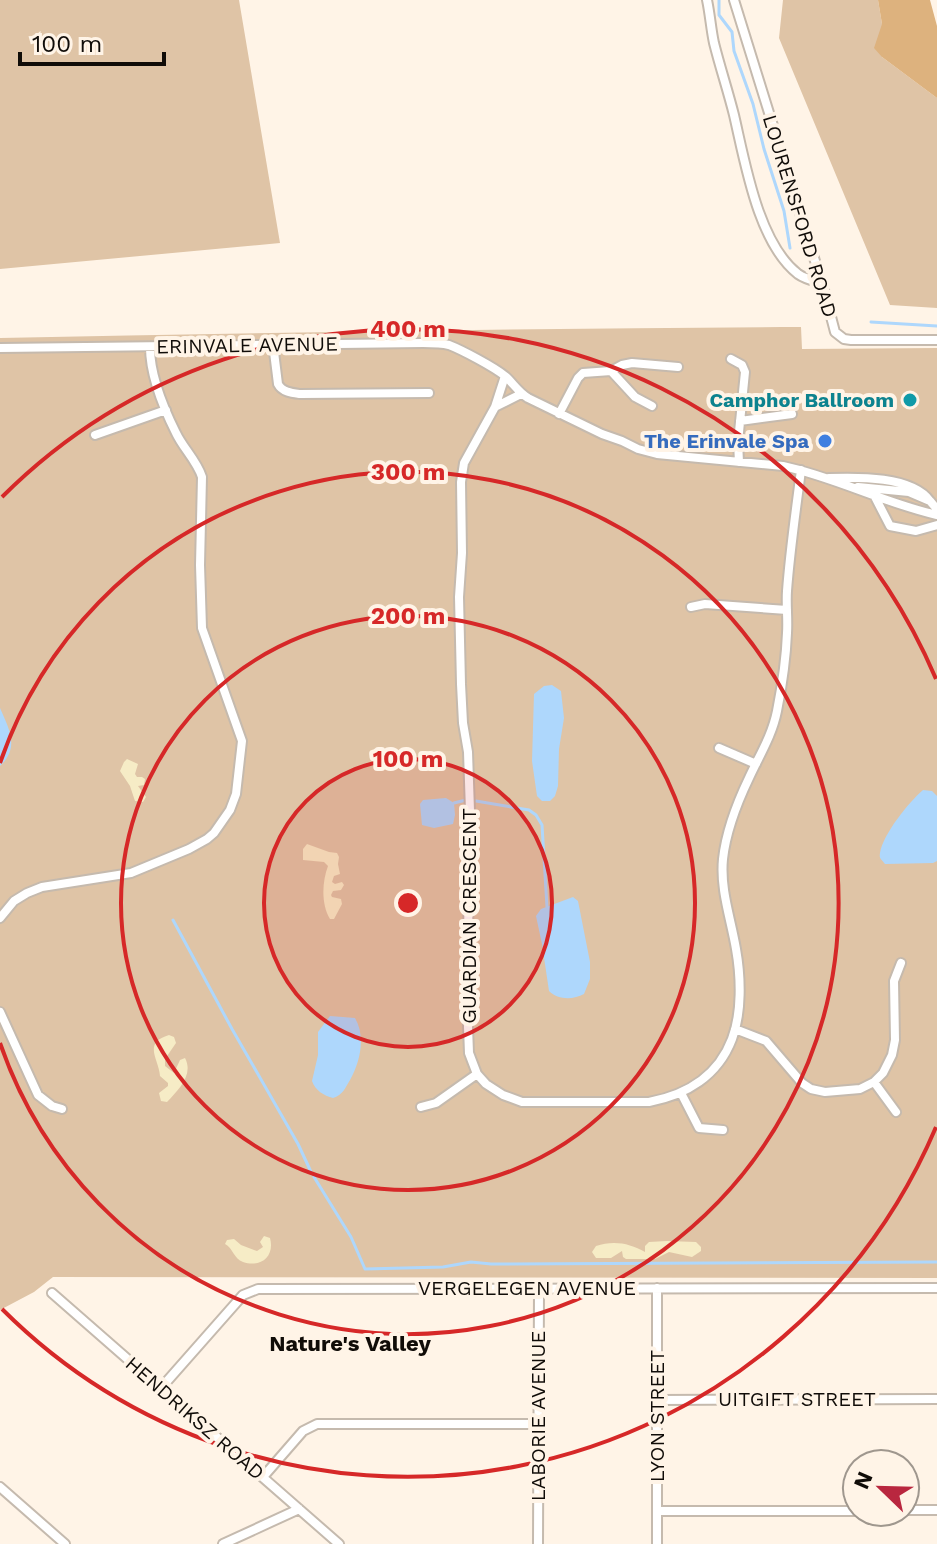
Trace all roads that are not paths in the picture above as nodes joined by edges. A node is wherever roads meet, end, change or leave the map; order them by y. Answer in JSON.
{"nodes":[{"id":1,"x":707,"y":0,"type":"edge"},
{"id":2,"x":734,"y":0,"type":"edge"},
{"id":3,"x":821,"y":283,"type":"junction"},
{"id":4,"x":937,"y":340,"type":"edge"},
{"id":5,"x":273,"y":344,"type":"junction"},
{"id":6,"x":150,"y":347,"type":"junction"},
{"id":7,"x":0,"y":348,"type":"edge"},
{"id":8,"x":731,"y":359,"type":"dead end"},
{"id":9,"x":678,"y":367,"type":"dead end"},
{"id":10,"x":611,"y":371,"type":"junction"},
{"id":11,"x":505,"y":376,"type":"junction"},
{"id":12,"x":429,"y":393,"type":"dead end"},
{"id":13,"x":521,"y":394,"type":"junction"},
{"id":14,"x":652,"y":406,"type":"dead end"},
{"id":15,"x":495,"y":407,"type":"junction"},
{"id":16,"x":166,"y":410,"type":"junction"},
{"id":17,"x":559,"y":414,"type":"junction"},
{"id":18,"x":792,"y":414,"type":"dead end"},
{"id":19,"x":740,"y":421,"type":"junction"},
{"id":20,"x":95,"y":435,"type":"dead end"},
{"id":21,"x":739,"y":462,"type":"junction"},
{"id":22,"x":801,"y":470,"type":"junction"},
{"id":23,"x":824,"y":478,"type":"junction"},
{"id":24,"x":849,"y":487,"type":"junction"},
{"id":25,"x":875,"y":496,"type":"junction"},
{"id":26,"x":930,"y":501,"type":"junction"},
{"id":27,"x":937,"y":512,"type":"edge"},
{"id":28,"x":937,"y":525,"type":"edge"},
{"id":29,"x":691,"y":607,"type":"dead end"},
{"id":30,"x":787,"y":610,"type":"junction"},
{"id":31,"x":719,"y":748,"type":"dead end"},
{"id":32,"x":756,"y":764,"type":"junction"},
{"id":33,"x":0,"y":918,"type":"edge"},
{"id":34,"x":901,"y":963,"type":"dead end"},
{"id":35,"x":0,"y":1012,"type":"edge"},
{"id":36,"x":735,"y":1029,"type":"junction"},
{"id":37,"x":477,"y":1074,"type":"junction"},
{"id":38,"x":874,"y":1082,"type":"junction"},
{"id":39,"x":681,"y":1093,"type":"junction"},
{"id":40,"x":421,"y":1107,"type":"dead end"},
{"id":41,"x":62,"y":1109,"type":"dead end"},
{"id":42,"x":896,"y":1112,"type":"dead end"},
{"id":43,"x":723,"y":1130,"type":"dead end"},
{"id":44,"x":539,"y":1288,"type":"junction"},
{"id":45,"x":657,"y":1288,"type":"junction"},
{"id":46,"x":937,"y":1288,"type":"edge"},
{"id":47,"x":52,"y":1293,"type":"dead end"},
{"id":48,"x":161,"y":1388,"type":"junction"},
{"id":49,"x":937,"y":1399,"type":"edge"},
{"id":50,"x":657,"y":1400,"type":"junction"},
{"id":51,"x":537,"y":1424,"type":"junction"},
{"id":52,"x":263,"y":1477,"type":"junction"},
{"id":53,"x":0,"y":1487,"type":"edge"},
{"id":54,"x":299,"y":1509,"type":"junction"},
{"id":55,"x":657,"y":1511,"type":"junction"},
{"id":56,"x":841,"y":1511,"type":"edge"},
{"id":57,"x":65,"y":1544,"type":"edge"},
{"id":58,"x":223,"y":1544,"type":"edge"},
{"id":59,"x":339,"y":1544,"type":"edge"},
{"id":60,"x":538,"y":1544,"type":"edge"},
{"id":61,"x":657,"y":1544,"type":"edge"}],
"edges":[{"from":1,"to":3,"type":"street"},
{"from":2,"to":3,"type":"street","name":"LOURENSFORD ROAD"},
{"from":3,"to":4,"type":"street","name":"LOURENSFORD ROAD"},
{"from":5,"to":6,"type":"street","name":"ERINVALE AVENUE"},
{"from":5,"to":11,"type":"street","name":"ERINVALE AVENUE"},
{"from":5,"to":12,"type":"street"},
{"from":6,"to":7,"type":"street","name":"ERINVALE AVENUE"},
{"from":6,"to":16,"type":"street"},
{"from":8,"to":19,"type":"street"},
{"from":9,"to":10,"type":"street"},
{"from":10,"to":14,"type":"street"},
{"from":10,"to":17,"type":"street"},
{"from":11,"to":13,"type":"street","name":"ERINVALE AVENUE"},
{"from":11,"to":15,"type":"street","name":"GUARDIAN CRESCENT"},
{"from":13,"to":15,"type":"street"},
{"from":13,"to":17,"type":"street","name":"ERINVALE AVENUE"},
{"from":15,"to":37,"type":"street","name":"GUARDIAN CRESCENT"},
{"from":16,"to":20,"type":"street"},
{"from":16,"to":33,"type":"street"},
{"from":17,"to":21,"type":"street","name":"ERINVALE AVENUE"},
{"from":18,"to":19,"type":"street"},
{"from":19,"to":21,"type":"street"},
{"from":21,"to":22,"type":"street","name":"ERINVALE AVENUE"},
{"from":22,"to":23,"type":"street","name":"ERINVALE AVENUE"},
{"from":22,"to":30,"type":"street"},
{"from":23,"to":24,"type":"street","name":"ERINVALE AVENUE"},
{"from":23,"to":26,"type":"street"},
{"from":24,"to":25,"type":"street","name":"ERINVALE AVENUE"},
{"from":24,"to":26,"type":"street"},
{"from":25,"to":27,"type":"street","name":"ERINVALE AVENUE"},
{"from":25,"to":28,"type":"street"},
{"from":26,"to":27,"type":"street"},
{"from":29,"to":30,"type":"street"},
{"from":30,"to":32,"type":"street"},
{"from":31,"to":32,"type":"street"},
{"from":32,"to":36,"type":"street"},
{"from":34,"to":38,"type":"street"},
{"from":35,"to":41,"type":"street"},
{"from":36,"to":38,"type":"street"},
{"from":36,"to":39,"type":"street"},
{"from":37,"to":39,"type":"street"},
{"from":37,"to":40,"type":"street"},
{"from":38,"to":42,"type":"street"},
{"from":39,"to":43,"type":"street"},
{"from":44,"to":45,"type":"street","name":"VERGELEGEN AVENUE"},
{"from":44,"to":48,"type":"street","name":"VERGELEGEN AVENUE"},
{"from":44,"to":51,"type":"street","name":"LABORIE AVENUE"},
{"from":45,"to":46,"type":"street","name":"VERGELEGEN AVENUE"},
{"from":45,"to":50,"type":"street","name":"LYON STREET"},
{"from":47,"to":48,"type":"street","name":"HENDRIKSZ ROAD"},
{"from":48,"to":52,"type":"street","name":"HENDRIKSZ ROAD"},
{"from":49,"to":50,"type":"street","name":"UITGIFT STREET"},
{"from":50,"to":55,"type":"street","name":"LYON STREET"},
{"from":51,"to":52,"type":"street"},
{"from":51,"to":60,"type":"street","name":"LABORIE AVENUE"},
{"from":52,"to":54,"type":"street","name":"HENDRIKSZ ROAD"},
{"from":53,"to":57,"type":"street"},
{"from":54,"to":58,"type":"street"},
{"from":54,"to":59,"type":"street","name":"HENDRIKSZ ROAD"},
{"from":55,"to":56,"type":"street"},
{"from":55,"to":61,"type":"street","name":"LYON STREET"}]}
